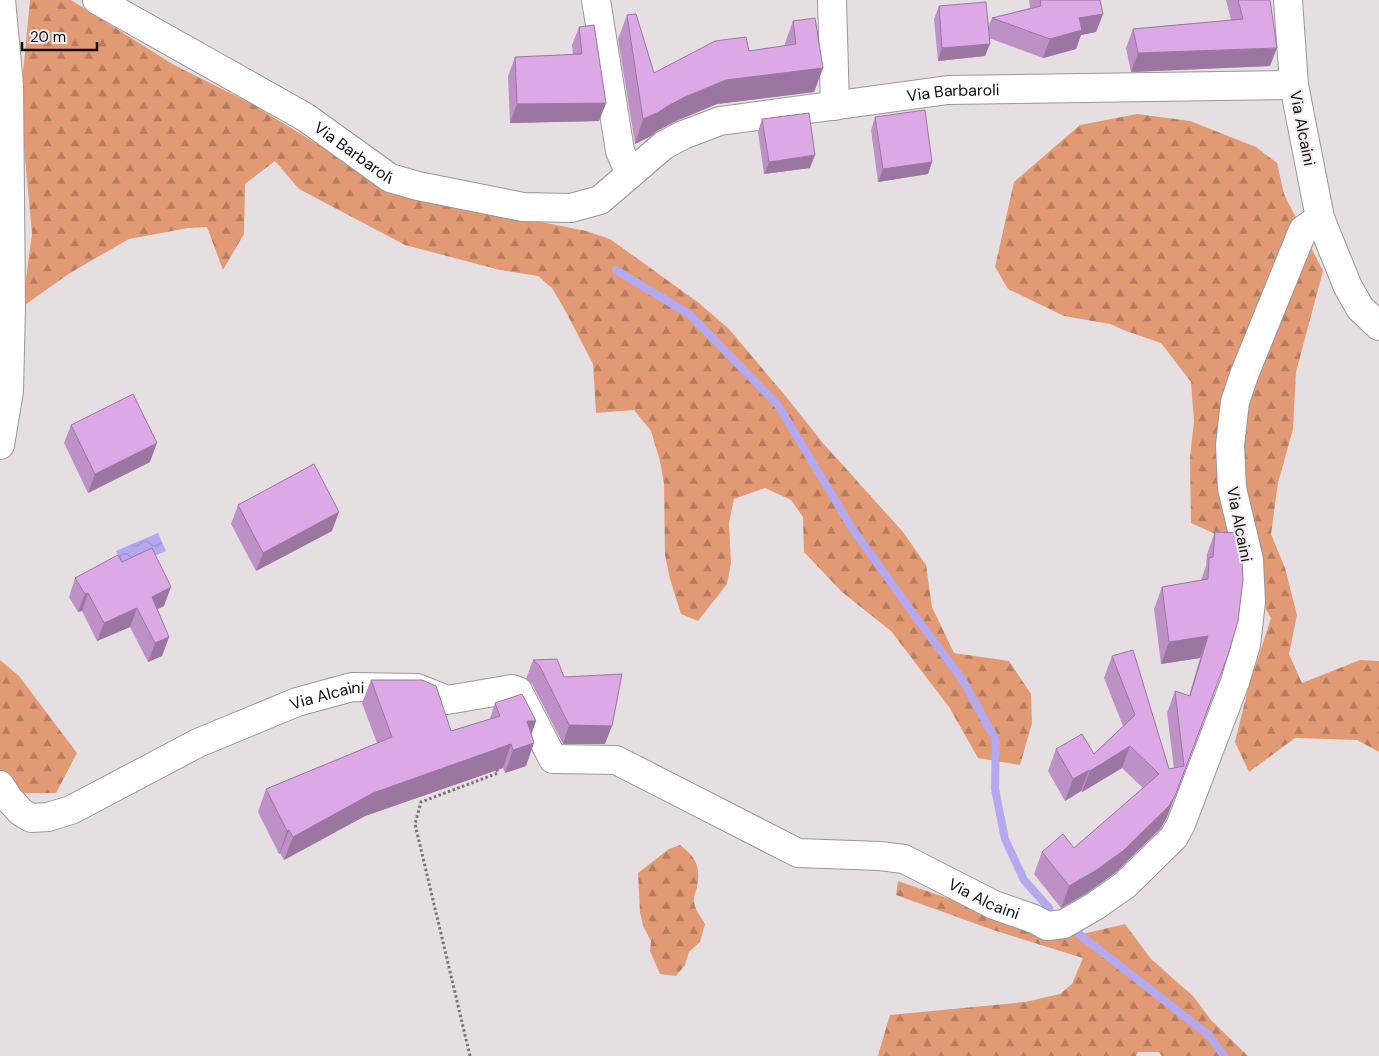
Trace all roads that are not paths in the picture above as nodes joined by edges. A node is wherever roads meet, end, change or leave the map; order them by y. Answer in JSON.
{"nodes":[{"id":1,"x":1,"y":0,"type":"edge"},
{"id":2,"x":97,"y":0,"type":"edge"},
{"id":3,"x":596,"y":0,"type":"edge"},
{"id":4,"x":1288,"y":0,"type":"edge"},
{"id":5,"x":825,"y":13,"type":"edge"},
{"id":6,"x":1294,"y":85,"type":"junction"},
{"id":7,"x":835,"y":106,"type":"junction"},
{"id":8,"x":630,"y":174,"type":"junction"},
{"id":9,"x":1320,"y":218,"type":"junction"},
{"id":10,"x":1379,"y":326,"type":"edge"},
{"id":11,"x":0,"y":444,"type":"edge"},
{"id":12,"x":518,"y":691,"type":"junction"},
{"id":13,"x":477,"y":715,"type":"dead end"},
{"id":14,"x":0,"y":785,"type":"edge"}],
"edges":[{"from":1,"to":11,"type":"street"},
{"from":2,"to":8,"type":"street","name":"Via Barbaroli"},
{"from":3,"to":8,"type":"street"},
{"from":4,"to":6,"type":"street","name":"Via Alcaini"},
{"from":5,"to":7,"type":"street"},
{"from":6,"to":7,"type":"street","name":"Via Barbaroli"},
{"from":6,"to":9,"type":"street","name":"Via Alcaini"},
{"from":7,"to":8,"type":"street","name":"Via Barbaroli"},
{"from":9,"to":10,"type":"street"},
{"from":9,"to":12,"type":"street","name":"Via Alcaini"},
{"from":12,"to":13,"type":"street"},
{"from":12,"to":14,"type":"street","name":"Via Alcaini"}]}
